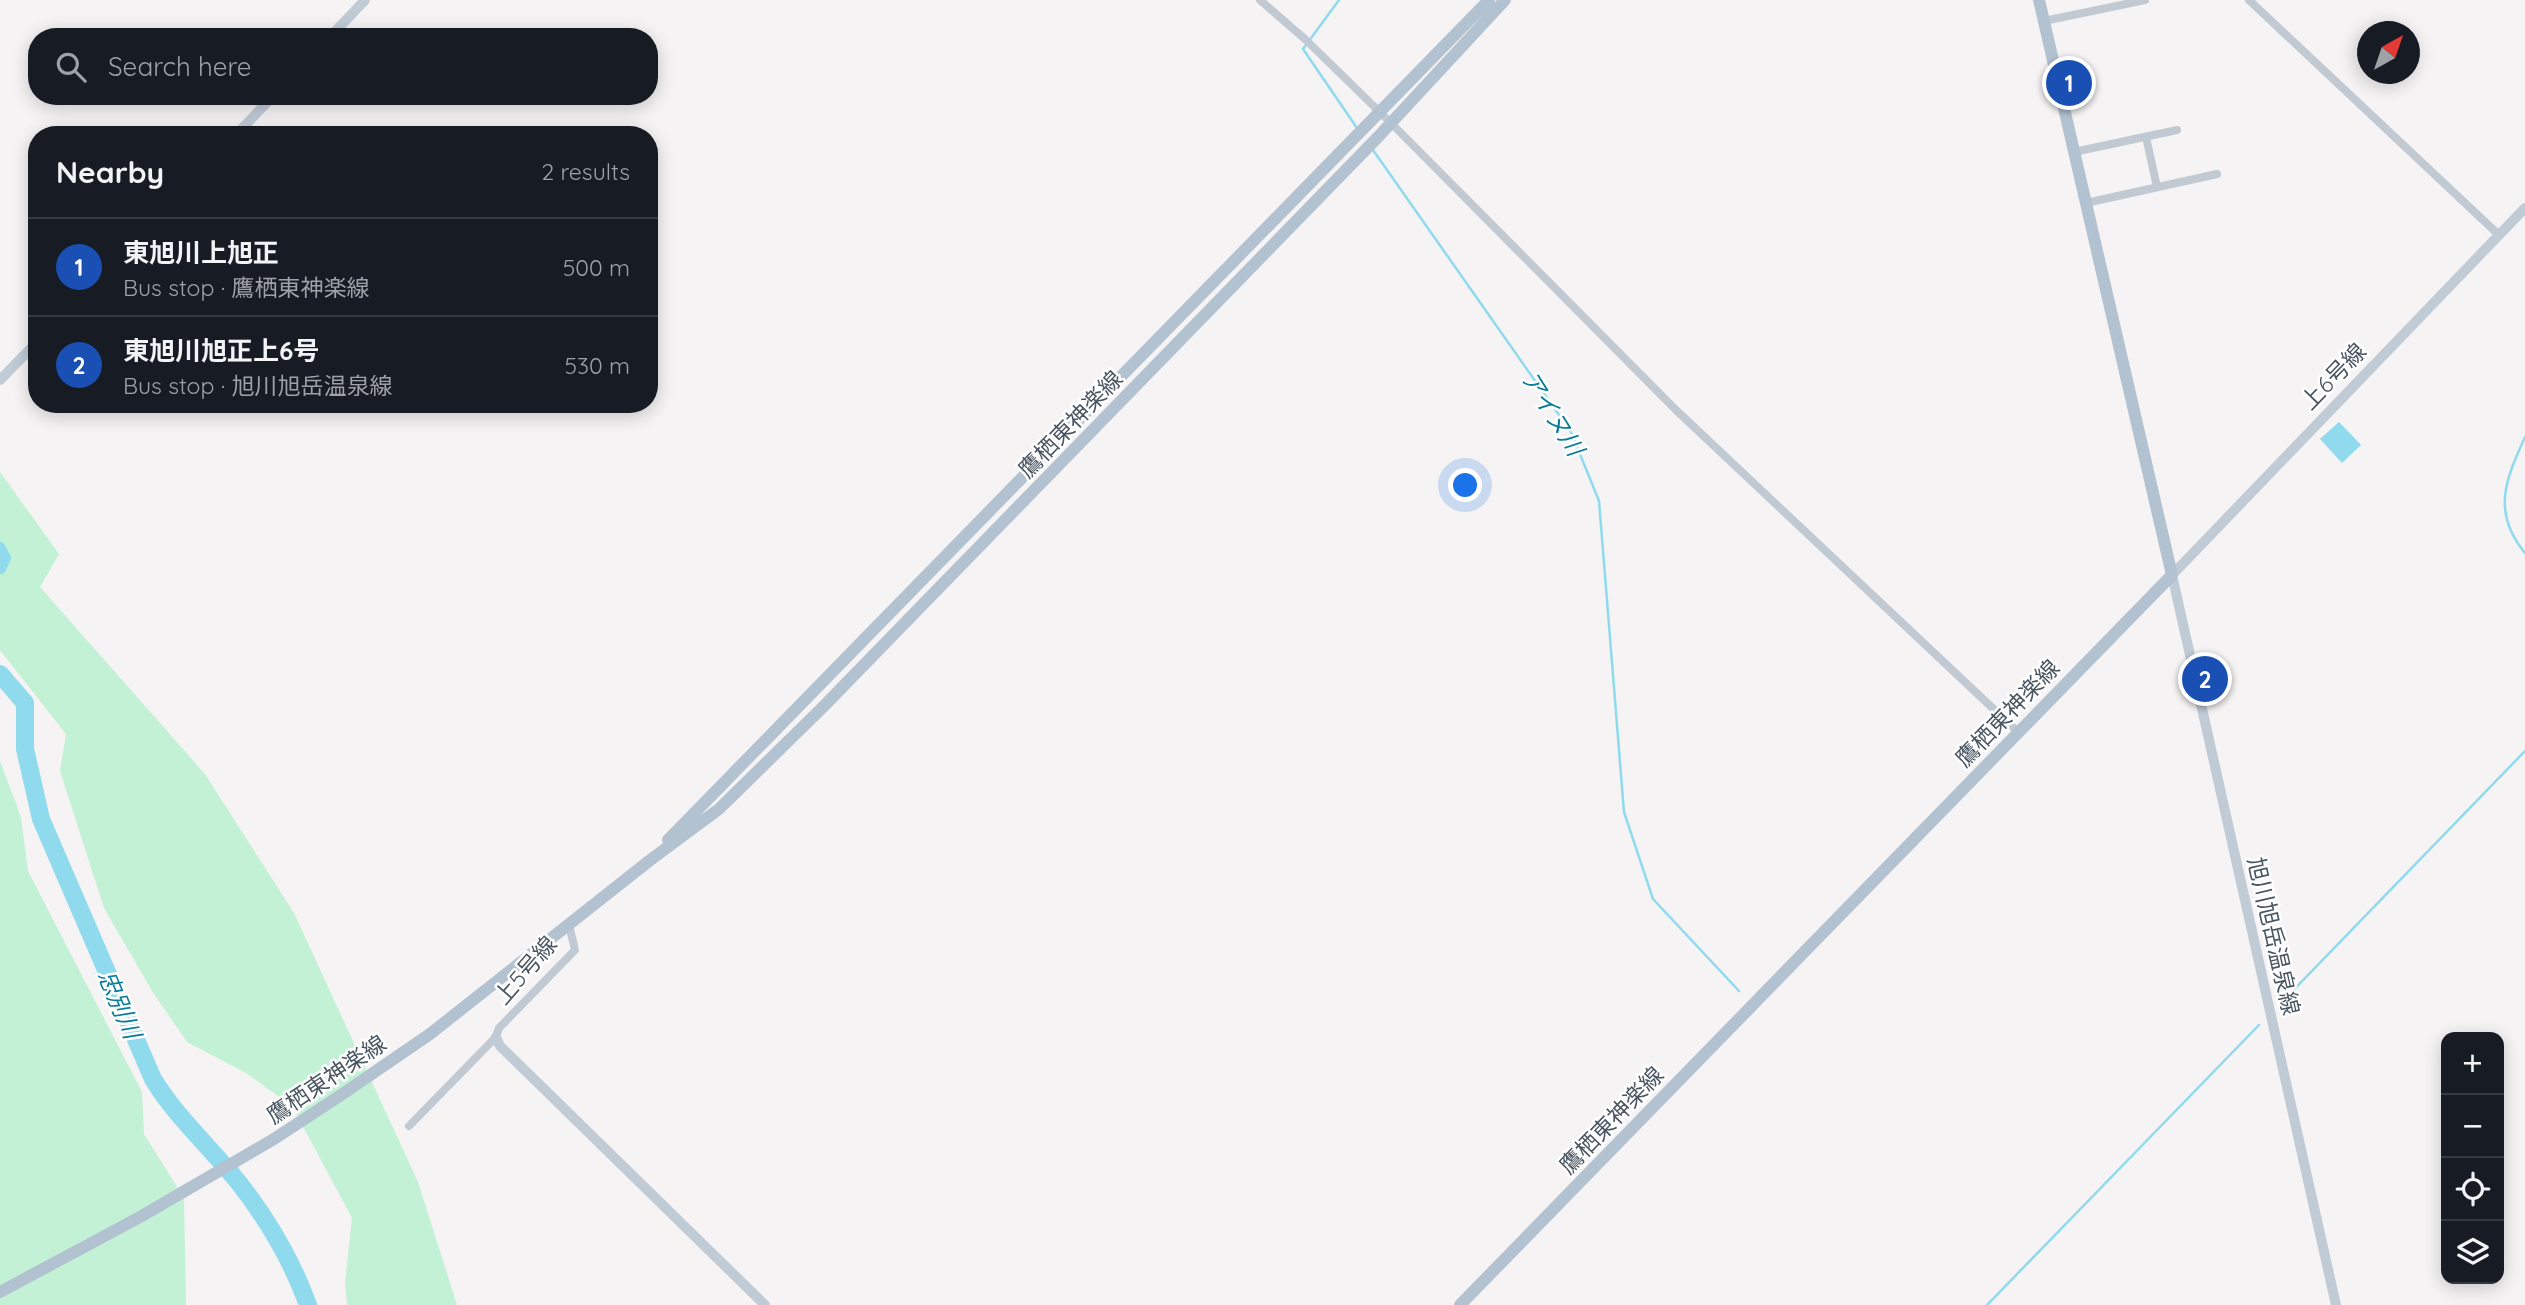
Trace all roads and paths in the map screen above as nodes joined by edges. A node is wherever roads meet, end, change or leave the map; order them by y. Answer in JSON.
{"nodes":[{"id":1,"x":365,"y":0,"type":"edge"},
{"id":2,"x":1260,"y":0,"type":"edge"},
{"id":3,"x":1489,"y":0,"type":"edge"},
{"id":4,"x":1505,"y":0,"type":"edge"},
{"id":5,"x":2039,"y":0,"type":"edge"},
{"id":6,"x":2145,"y":0,"type":"edge"},
{"id":7,"x":2249,"y":0,"type":"edge"},
{"id":8,"x":2044,"y":21,"type":"junction"},
{"id":9,"x":339,"y":28,"type":"edge"},
{"id":10,"x":264,"y":105,"type":"edge"},
{"id":11,"x":1377,"y":111,"type":"junction"},
{"id":12,"x":1391,"y":123,"type":"junction"},
{"id":13,"x":245,"y":126,"type":"edge"},
{"id":14,"x":2177,"y":130,"type":"dead end"},
{"id":15,"x":2146,"y":137,"type":"junction"},
{"id":16,"x":2074,"y":152,"type":"junction"},
{"id":17,"x":2217,"y":174,"type":"dead end"},
{"id":18,"x":2157,"y":187,"type":"junction"},
{"id":19,"x":2086,"y":203,"type":"junction"},
{"id":20,"x":2525,"y":208,"type":"edge"},
{"id":21,"x":2499,"y":235,"type":"junction"},
{"id":22,"x":28,"y":351,"type":"edge"},
{"id":23,"x":0,"y":380,"type":"edge"},
{"id":24,"x":2172,"y":575,"type":"junction"},
{"id":25,"x":2018,"y":732,"type":"junction"},
{"id":26,"x":649,"y":860,"type":"junction"},
{"id":27,"x":569,"y":925,"type":"junction"},
{"id":28,"x":496,"y":1037,"type":"junction"},
{"id":29,"x":409,"y":1126,"type":"dead end"},
{"id":30,"x":5,"y":1290,"type":"edge"},
{"id":31,"x":765,"y":1305,"type":"edge"},
{"id":32,"x":1460,"y":1305,"type":"edge"},
{"id":33,"x":2336,"y":1305,"type":"edge"}],
"edges":[{"from":1,"to":9,"type":"street"},
{"from":2,"to":11,"type":"street"},
{"from":3,"to":11,"type":"main road","name":"鷹栖東神楽線"},
{"from":4,"to":12,"type":"main road","name":"鷹栖東神楽線"},
{"from":5,"to":8,"type":"main road"},
{"from":6,"to":8,"type":"street"},
{"from":7,"to":21,"type":"street"},
{"from":8,"to":16,"type":"main road"},
{"from":10,"to":13,"type":"street"},
{"from":11,"to":12,"type":"street"},
{"from":11,"to":26,"type":"main road","name":"鷹栖東神楽線"},
{"from":12,"to":25,"type":"street"},
{"from":12,"to":26,"type":"main road","name":"鷹栖東神楽線"},
{"from":14,"to":15,"type":"street"},
{"from":15,"to":16,"type":"street"},
{"from":15,"to":18,"type":"street"},
{"from":16,"to":19,"type":"main road"},
{"from":17,"to":18,"type":"street"},
{"from":18,"to":19,"type":"street"},
{"from":19,"to":24,"type":"main road"},
{"from":20,"to":21,"type":"street","name":"上6号線"},
{"from":21,"to":24,"type":"street","name":"上6号線"},
{"from":22,"to":23,"type":"street"},
{"from":24,"to":25,"type":"main road","name":"鷹栖東神楽線"},
{"from":24,"to":33,"type":"street","name":"旭川旭岳温泉線"},
{"from":25,"to":32,"type":"main road","name":"鷹栖東神楽線"},
{"from":26,"to":27,"type":"main road","name":"鷹栖東神楽線"},
{"from":27,"to":28,"type":"street","name":"上5号線"},
{"from":27,"to":30,"type":"main road","name":"鷹栖東神楽線"},
{"from":28,"to":29,"type":"street"},
{"from":28,"to":31,"type":"street"}]}
